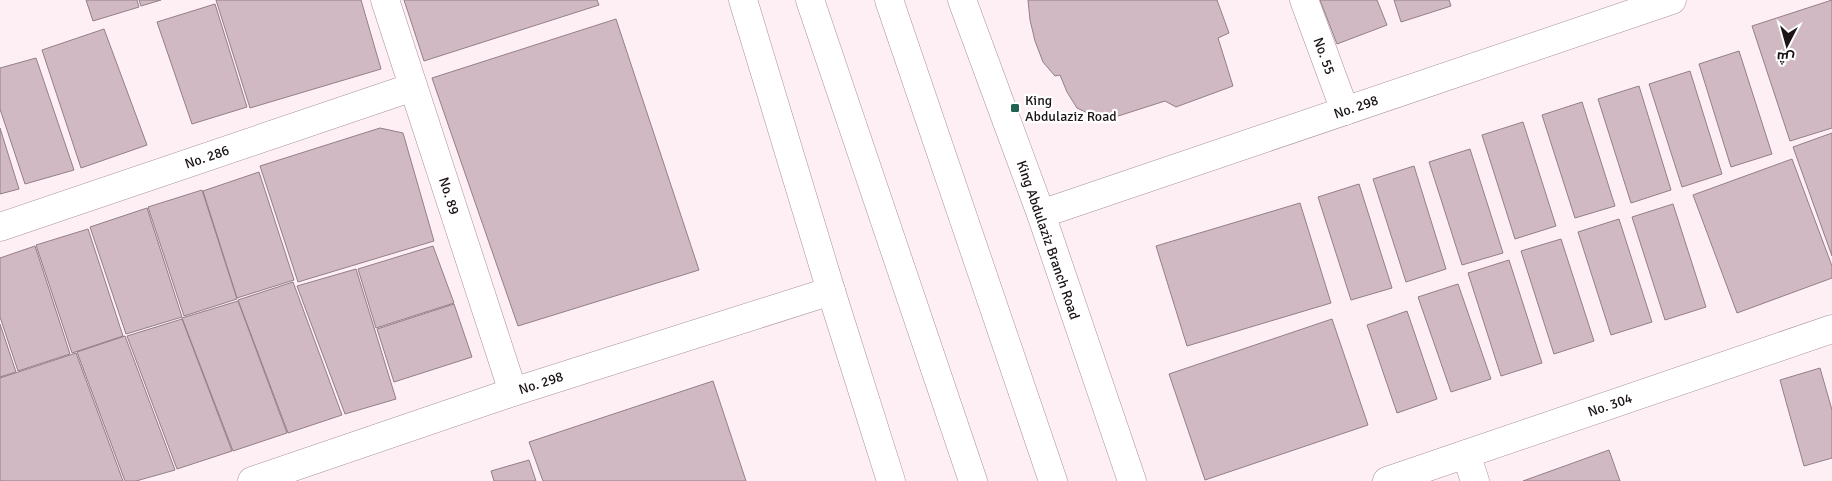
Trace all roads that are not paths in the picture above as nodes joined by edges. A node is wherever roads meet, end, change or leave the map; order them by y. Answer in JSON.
{"nodes":[{"id":1,"x":385,"y":0,"type":"edge"},
{"id":2,"x":743,"y":0,"type":"edge"},
{"id":3,"x":810,"y":0,"type":"edge"},
{"id":4,"x":889,"y":0,"type":"edge"},
{"id":5,"x":962,"y":0,"type":"edge"},
{"id":6,"x":1304,"y":0,"type":"edge"},
{"id":7,"x":1672,"y":0,"type":"edge"},
{"id":8,"x":413,"y":87,"type":"junction"},
{"id":9,"x":1345,"y":111,"type":"junction"},
{"id":10,"x":1040,"y":214,"type":"junction"},
{"id":11,"x":0,"y":227,"type":"edge"},
{"id":12,"x":831,"y":291,"type":"junction"},
{"id":13,"x":1832,"y":329,"type":"edge"},
{"id":14,"x":513,"y":392,"type":"junction"},
{"id":15,"x":1466,"y":454,"type":"junction"},
{"id":16,"x":252,"y":481,"type":"edge"},
{"id":17,"x":891,"y":481,"type":"edge"},
{"id":18,"x":973,"y":481,"type":"edge"},
{"id":19,"x":1053,"y":481,"type":"edge"},
{"id":20,"x":1132,"y":481,"type":"edge"},
{"id":21,"x":1387,"y":481,"type":"edge"},
{"id":22,"x":1475,"y":481,"type":"edge"}],
"edges":[{"from":1,"to":8,"type":"street","name":"No. 89"},
{"from":2,"to":12,"type":"street"},
{"from":3,"to":18,"type":"street"},
{"from":4,"to":19,"type":"street"},
{"from":5,"to":10,"type":"street","name":"King Abdulaziz Branch Road"},
{"from":6,"to":9,"type":"street","name":"No. 55"},
{"from":7,"to":9,"type":"street","name":"No. 298"},
{"from":8,"to":11,"type":"street","name":"No. 286"},
{"from":8,"to":14,"type":"street","name":"No. 89"},
{"from":9,"to":10,"type":"street","name":"No. 298"},
{"from":10,"to":20,"type":"street","name":"King Abdulaziz Branch Road"},
{"from":12,"to":14,"type":"street","name":"No. 298"},
{"from":12,"to":17,"type":"street"},
{"from":13,"to":15,"type":"street","name":"No. 304"},
{"from":14,"to":16,"type":"street","name":"No. 298"},
{"from":15,"to":21,"type":"street","name":"No. 304"},
{"from":15,"to":22,"type":"street"}]}
